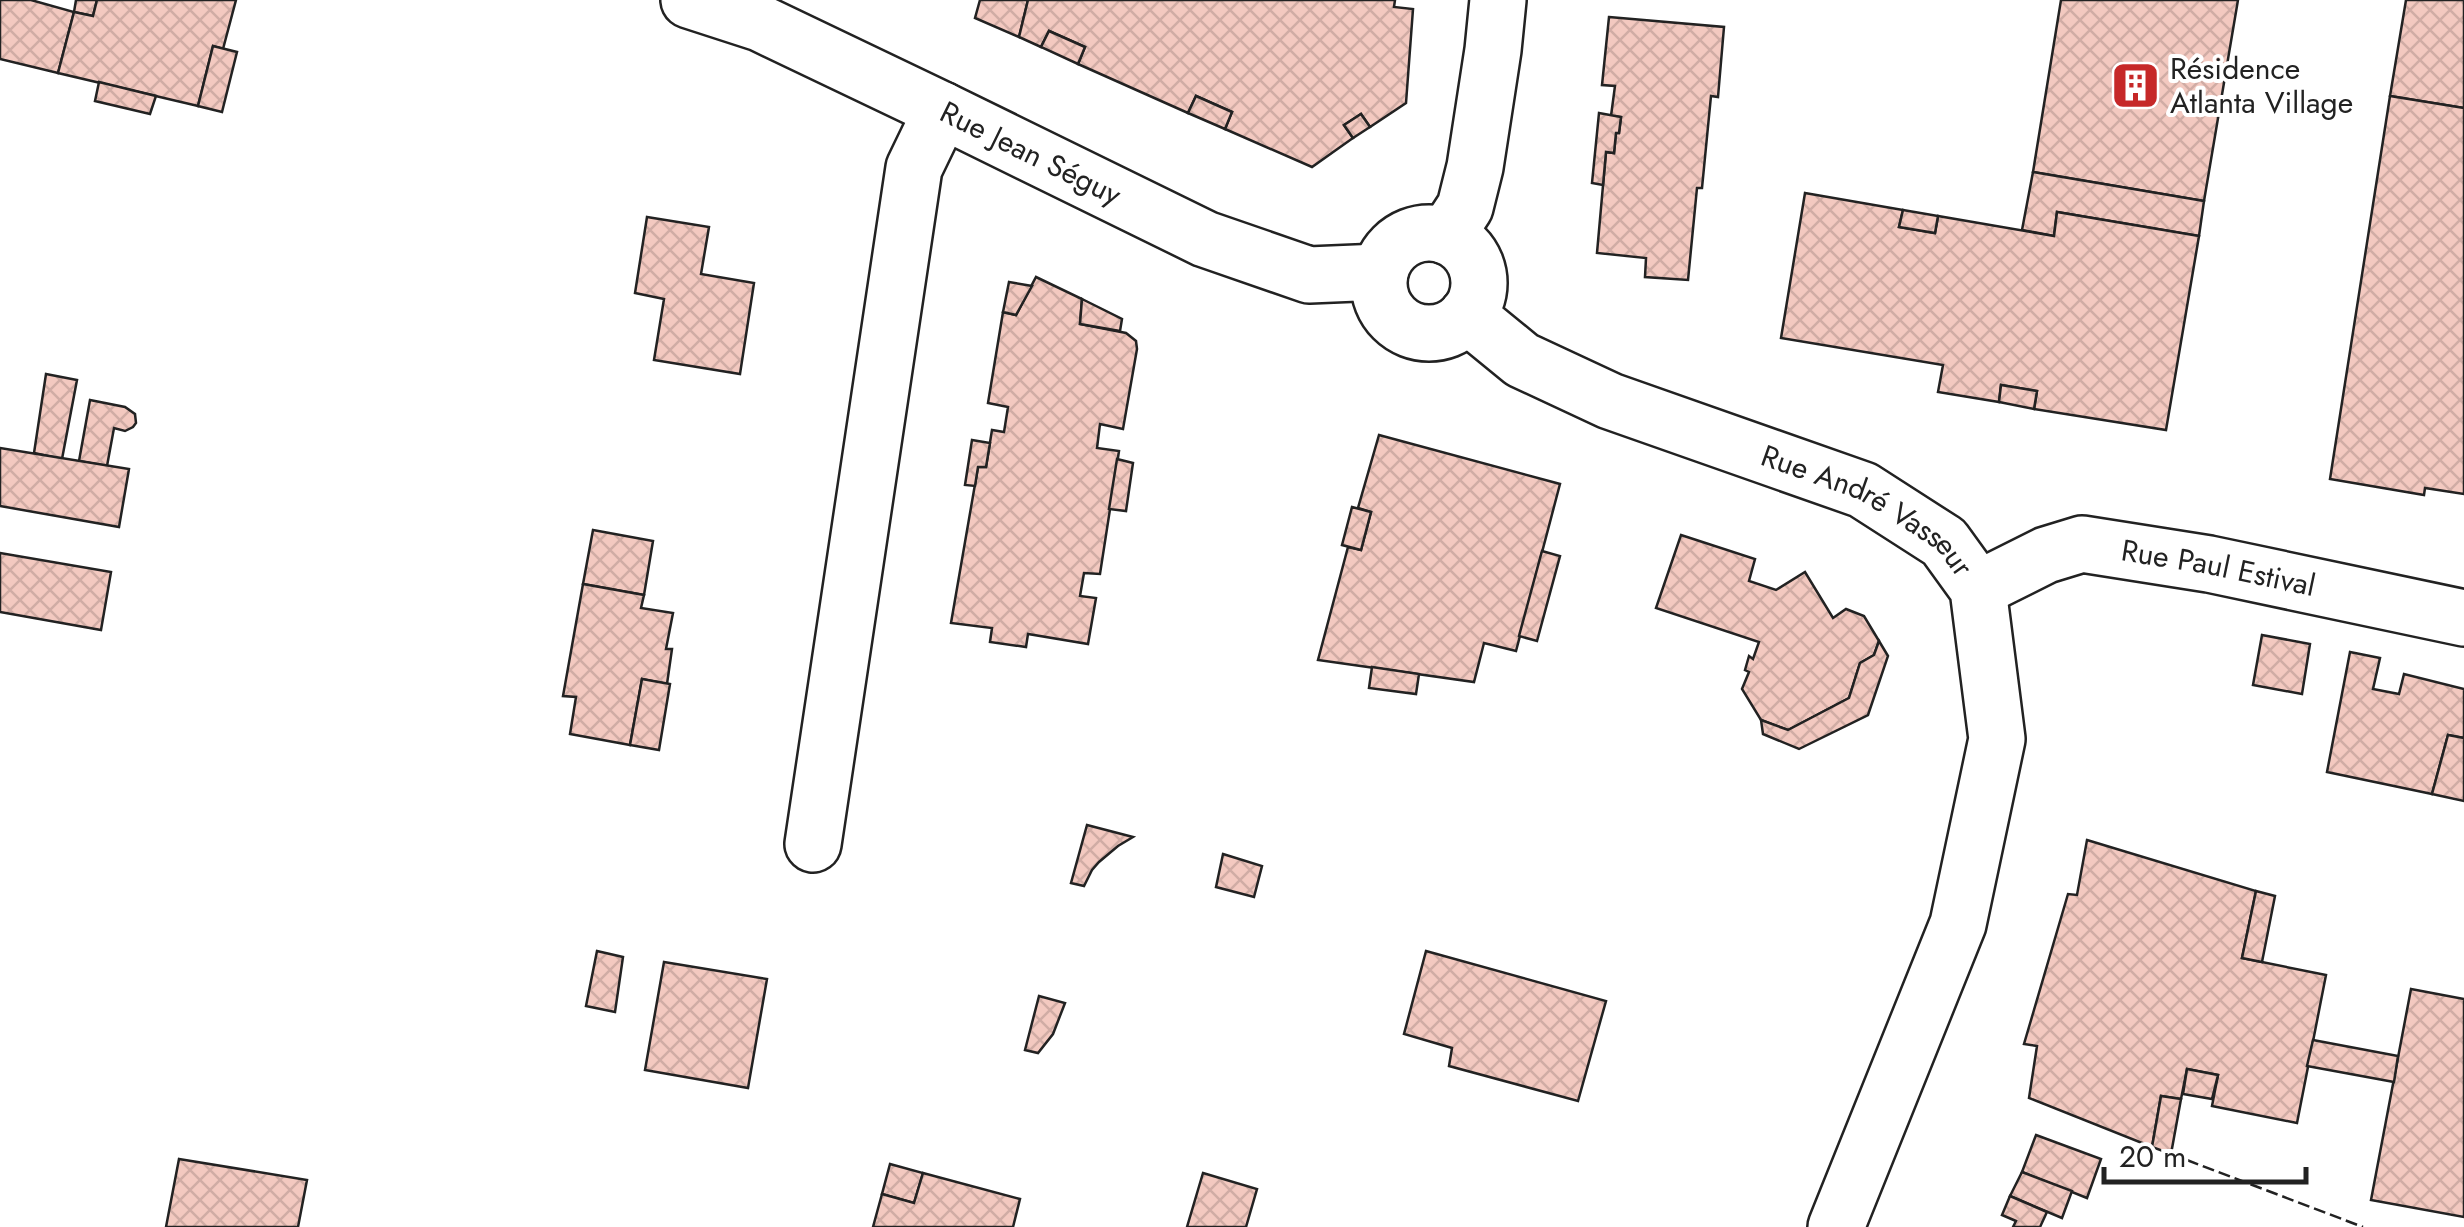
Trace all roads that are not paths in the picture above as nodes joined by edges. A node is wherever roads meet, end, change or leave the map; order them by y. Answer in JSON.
{"nodes":[{"id":1,"x":689,"y":0,"type":"edge"},
{"id":2,"x":1498,"y":0,"type":"edge"},
{"id":3,"x":942,"y":110,"type":"junction"},
{"id":4,"x":1446,"y":236,"type":"junction"},
{"id":5,"x":1380,"y":272,"type":"junction"},
{"id":6,"x":1467,"y":315,"type":"junction"},
{"id":7,"x":1978,"y":589,"type":"junction"},
{"id":8,"x":2464,"y":618,"type":"edge"},
{"id":9,"x":814,"y":844,"type":"dead end"},
{"id":10,"x":1836,"y":1227,"type":"edge"}],
"edges":[{"from":1,"to":3,"type":"street","name":"Rue Jean Séguy"},
{"from":2,"to":4,"type":"street"},
{"from":3,"to":5,"type":"street","name":"Rue Jean Séguy"},
{"from":3,"to":9,"type":"street"},
{"from":4,"to":5,"type":"street"},
{"from":4,"to":6,"type":"street"},
{"from":5,"to":6,"type":"street"},
{"from":6,"to":7,"type":"street","name":"Rue André Vasseur"},
{"from":7,"to":8,"type":"street","name":"Rue Paul Estival"},
{"from":7,"to":10,"type":"street","name":"Rue André Vasseur"}]}
